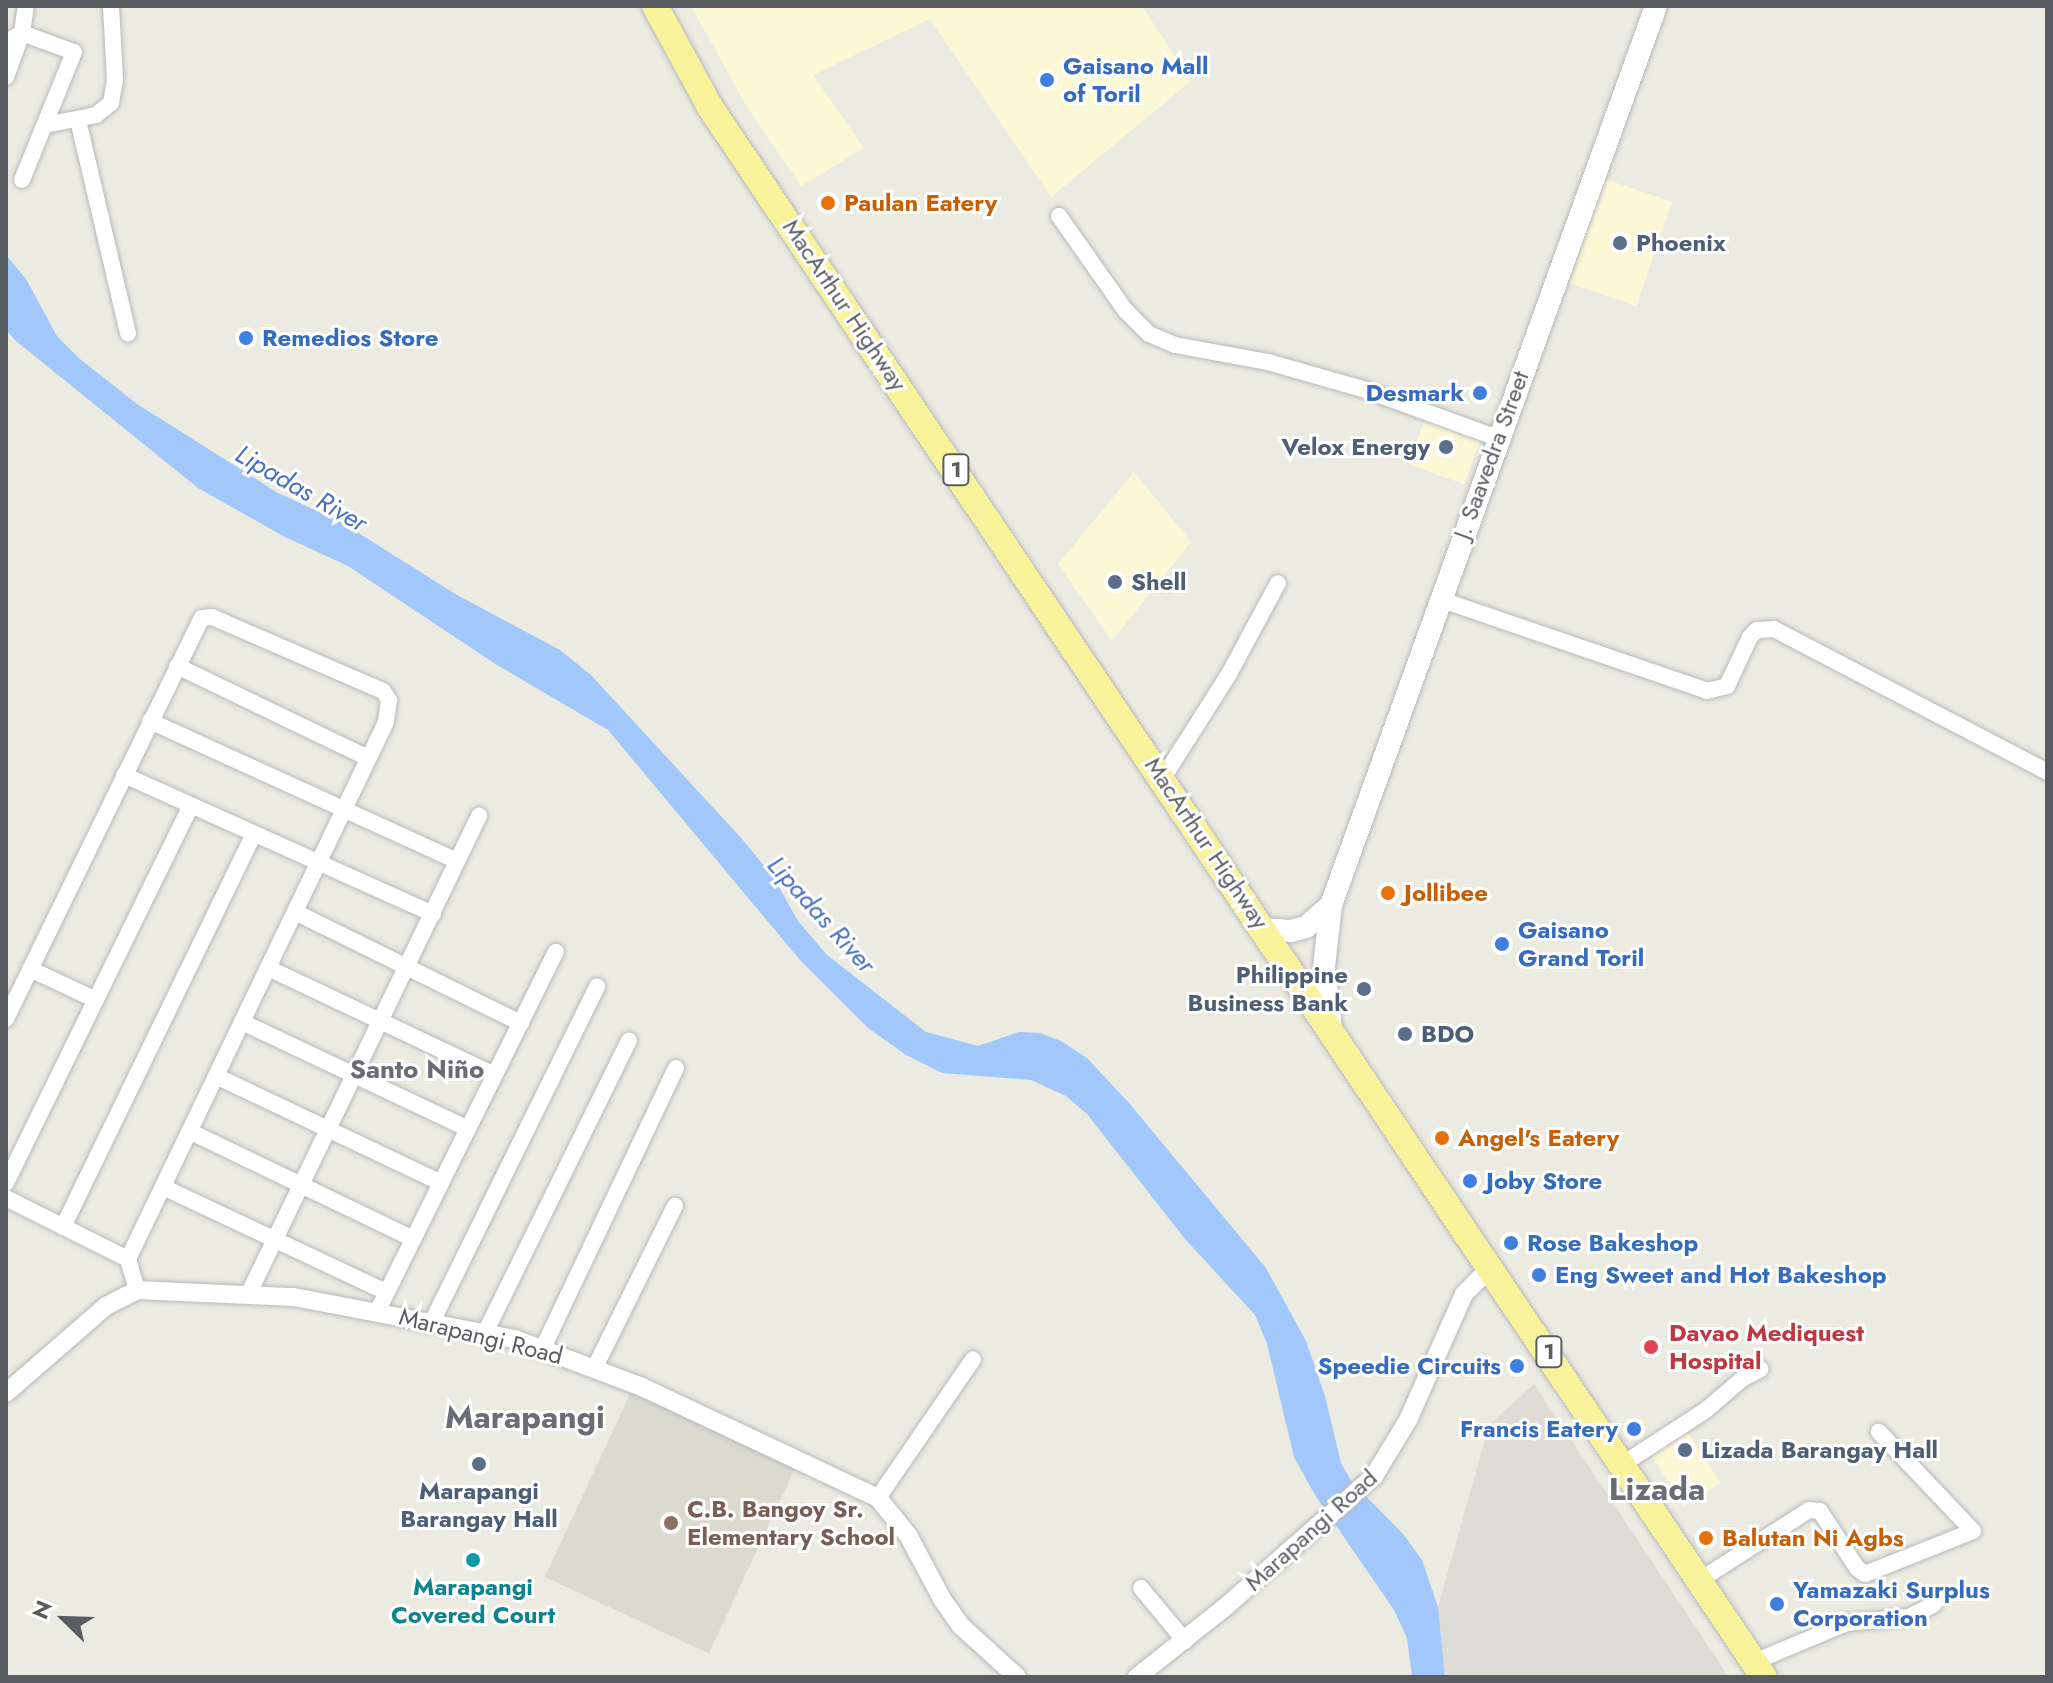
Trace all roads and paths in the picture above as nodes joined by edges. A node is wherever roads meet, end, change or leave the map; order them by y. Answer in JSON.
{"nodes":[{"id":1,"x":26,"y":6,"type":"edge"},
{"id":2,"x":111,"y":6,"type":"edge"},
{"id":3,"x":655,"y":6,"type":"edge"},
{"id":4,"x":1656,"y":6,"type":"edge"},
{"id":5,"x":22,"y":33,"type":"junction"},
{"id":6,"x":6,"y":42,"type":"edge"},
{"id":7,"x":6,"y":77,"type":"edge"},
{"id":8,"x":78,"y":120,"type":"junction"},
{"id":9,"x":45,"y":125,"type":"junction"},
{"id":10,"x":22,"y":180,"type":"dead end"},
{"id":11,"x":1059,"y":216,"type":"dead end"},
{"id":12,"x":128,"y":333,"type":"dead end"},
{"id":13,"x":1497,"y":438,"type":"junction"},
{"id":14,"x":1278,"y":583,"type":"dead end"},
{"id":15,"x":1439,"y":599,"type":"junction"},
{"id":16,"x":177,"y":666,"type":"junction"},
{"id":17,"x":150,"y":721,"type":"junction"},
{"id":18,"x":368,"y":758,"type":"junction"},
{"id":19,"x":2047,"y":772,"type":"edge"},
{"id":20,"x":124,"y":775,"type":"junction"},
{"id":21,"x":1163,"y":778,"type":"junction"},
{"id":22,"x":191,"y":806,"type":"junction"},
{"id":23,"x":344,"y":810,"type":"junction"},
{"id":24,"x":479,"y":816,"type":"dead end"},
{"id":25,"x":254,"y":834,"type":"junction"},
{"id":26,"x":457,"y":861,"type":"junction"},
{"id":27,"x":318,"y":863,"type":"junction"},
{"id":28,"x":1331,"y":905,"type":"junction"},
{"id":29,"x":295,"y":912,"type":"junction"},
{"id":30,"x":433,"y":914,"type":"junction"},
{"id":31,"x":1264,"y":929,"type":"junction"},
{"id":32,"x":556,"y":952,"type":"dead end"},
{"id":33,"x":407,"y":967,"type":"junction"},
{"id":34,"x":268,"y":968,"type":"junction"},
{"id":35,"x":30,"y":969,"type":"junction"},
{"id":36,"x":597,"y":986,"type":"dead end"},
{"id":37,"x":96,"y":1000,"type":"junction"},
{"id":38,"x":6,"y":1019,"type":"edge"},
{"id":39,"x":242,"y":1022,"type":"junction"},
{"id":40,"x":381,"y":1022,"type":"junction"},
{"id":41,"x":521,"y":1023,"type":"junction"},
{"id":42,"x":1331,"y":1029,"type":"junction"},
{"id":43,"x":629,"y":1040,"type":"dead end"},
{"id":44,"x":676,"y":1068,"type":"dead end"},
{"id":45,"x":494,"y":1075,"type":"junction"},
{"id":46,"x":216,"y":1076,"type":"junction"},
{"id":47,"x":355,"y":1076,"type":"junction"},
{"id":48,"x":468,"y":1129,"type":"junction"},
{"id":49,"x":329,"y":1130,"type":"junction"},
{"id":50,"x":189,"y":1131,"type":"junction"},
{"id":51,"x":6,"y":1183,"type":"edge"},
{"id":52,"x":441,"y":1183,"type":"junction"},
{"id":53,"x":302,"y":1185,"type":"junction"},
{"id":54,"x":163,"y":1187,"type":"junction"},
{"id":55,"x":6,"y":1198,"type":"edge"},
{"id":56,"x":675,"y":1206,"type":"dead end"},
{"id":57,"x":63,"y":1227,"type":"junction"},
{"id":58,"x":413,"y":1239,"type":"junction"},
{"id":59,"x":275,"y":1240,"type":"junction"},
{"id":60,"x":128,"y":1259,"type":"junction"},
{"id":61,"x":1491,"y":1267,"type":"junction"},
{"id":62,"x":137,"y":1290,"type":"junction"},
{"id":63,"x":386,"y":1292,"type":"junction"},
{"id":64,"x":249,"y":1293,"type":"junction"},
{"id":65,"x":378,"y":1310,"type":"junction"},
{"id":66,"x":432,"y":1322,"type":"junction"},
{"id":67,"x":485,"y":1333,"type":"junction"},
{"id":68,"x":543,"y":1348,"type":"junction"},
{"id":69,"x":973,"y":1359,"type":"dead end"},
{"id":70,"x":595,"y":1367,"type":"junction"},
{"id":71,"x":1761,"y":1369,"type":"dead end"},
{"id":72,"x":6,"y":1393,"type":"edge"},
{"id":73,"x":1879,"y":1432,"type":"dead end"},
{"id":74,"x":1623,"y":1464,"type":"junction"},
{"id":75,"x":878,"y":1498,"type":"junction"},
{"id":76,"x":1700,"y":1580,"type":"junction"},
{"id":77,"x":1141,"y":1588,"type":"dead end"},
{"id":78,"x":1934,"y":1604,"type":"dead end"},
{"id":79,"x":1185,"y":1641,"type":"junction"},
{"id":80,"x":1759,"y":1670,"type":"edge"},
{"id":81,"x":1017,"y":1677,"type":"edge"},
{"id":82,"x":1137,"y":1677,"type":"edge"}],
"edges":[{"from":1,"to":5,"type":"street"},
{"from":2,"to":8,"type":"street"},
{"from":3,"to":21,"type":"highway","name":"MacArthur Highway","number":"1"},
{"from":4,"to":13,"type":"main road","name":"J. Saavedra Street"},
{"from":5,"to":6,"type":"street"},
{"from":5,"to":7,"type":"street"},
{"from":5,"to":9,"type":"street"},
{"from":8,"to":9,"type":"street"},
{"from":8,"to":12,"type":"street"},
{"from":9,"to":10,"type":"street"},
{"from":11,"to":13,"type":"street"},
{"from":13,"to":15,"type":"main road","name":"J. Saavedra Street"},
{"from":14,"to":21,"type":"street"},
{"from":15,"to":19,"type":"street"},
{"from":15,"to":28,"type":"main road","name":"J. Saavedra Street"},
{"from":16,"to":17,"type":"street"},
{"from":16,"to":18,"type":"street"},
{"from":16,"to":18,"type":"street"},
{"from":17,"to":20,"type":"street"},
{"from":17,"to":23,"type":"street"},
{"from":18,"to":23,"type":"street"},
{"from":20,"to":22,"type":"street"},
{"from":20,"to":35,"type":"street"},
{"from":21,"to":31,"type":"highway","name":"MacArthur Highway","number":"1"},
{"from":22,"to":25,"type":"street"},
{"from":22,"to":37,"type":"street"},
{"from":23,"to":26,"type":"street"},
{"from":23,"to":27,"type":"street"},
{"from":24,"to":26,"type":"street"},
{"from":25,"to":27,"type":"street"},
{"from":25,"to":57,"type":"street"},
{"from":26,"to":30,"type":"street"},
{"from":27,"to":29,"type":"street"},
{"from":27,"to":30,"type":"street"},
{"from":28,"to":31,"type":"main road"},
{"from":28,"to":42,"type":"main road","name":"J. Saavedra Street"},
{"from":29,"to":33,"type":"street"},
{"from":29,"to":34,"type":"street"},
{"from":30,"to":33,"type":"street"},
{"from":31,"to":42,"type":"highway","name":"MacArthur Highway","number":"1"},
{"from":32,"to":41,"type":"street"},
{"from":33,"to":40,"type":"street"},
{"from":33,"to":41,"type":"street"},
{"from":34,"to":39,"type":"street"},
{"from":34,"to":40,"type":"street"},
{"from":35,"to":37,"type":"street"},
{"from":35,"to":38,"type":"street"},
{"from":36,"to":66,"type":"street"},
{"from":37,"to":51,"type":"street"},
{"from":39,"to":46,"type":"street"},
{"from":39,"to":47,"type":"street"},
{"from":40,"to":45,"type":"street"},
{"from":40,"to":47,"type":"street"},
{"from":41,"to":45,"type":"street"},
{"from":42,"to":61,"type":"highway","name":"MacArthur Highway","number":"1"},
{"from":43,"to":67,"type":"street"},
{"from":44,"to":68,"type":"street"},
{"from":45,"to":48,"type":"street"},
{"from":46,"to":49,"type":"street"},
{"from":46,"to":50,"type":"street"},
{"from":47,"to":48,"type":"street"},
{"from":47,"to":49,"type":"street"},
{"from":48,"to":52,"type":"street"},
{"from":49,"to":52,"type":"street"},
{"from":49,"to":53,"type":"street"},
{"from":50,"to":53,"type":"street"},
{"from":50,"to":54,"type":"street"},
{"from":52,"to":58,"type":"street"},
{"from":53,"to":58,"type":"street"},
{"from":53,"to":59,"type":"street"},
{"from":54,"to":59,"type":"street"},
{"from":54,"to":60,"type":"street"},
{"from":55,"to":57,"type":"street"},
{"from":56,"to":70,"type":"street"},
{"from":57,"to":60,"type":"street"},
{"from":58,"to":63,"type":"street"},
{"from":59,"to":63,"type":"street"},
{"from":59,"to":64,"type":"street"},
{"from":60,"to":62,"type":"street"},
{"from":61,"to":74,"type":"highway","name":"MacArthur Highway","number":"1"},
{"from":61,"to":79,"type":"street","name":"Marapangi Road"},
{"from":62,"to":64,"type":"street","name":"Marapangi Road"},
{"from":62,"to":72,"type":"street"},
{"from":63,"to":65,"type":"street"},
{"from":64,"to":65,"type":"street","name":"Marapangi Road"},
{"from":65,"to":66,"type":"street","name":"Marapangi Road"},
{"from":66,"to":67,"type":"street","name":"Marapangi Road"},
{"from":67,"to":68,"type":"street","name":"Marapangi Road"},
{"from":68,"to":70,"type":"street","name":"Marapangi Road"},
{"from":69,"to":75,"type":"street"},
{"from":70,"to":75,"type":"street","name":"Marapangi Road"},
{"from":71,"to":74,"type":"street"},
{"from":73,"to":76,"type":"street"},
{"from":74,"to":76,"type":"highway","name":"MacArthur Highway","number":"1"},
{"from":75,"to":81,"type":"street","name":"Marapangi Road"},
{"from":76,"to":80,"type":"highway","name":"MacArthur Highway","number":"1"},
{"from":77,"to":79,"type":"street"},
{"from":78,"to":80,"type":"street"},
{"from":79,"to":82,"type":"street","name":"Marapangi Road"}]}
